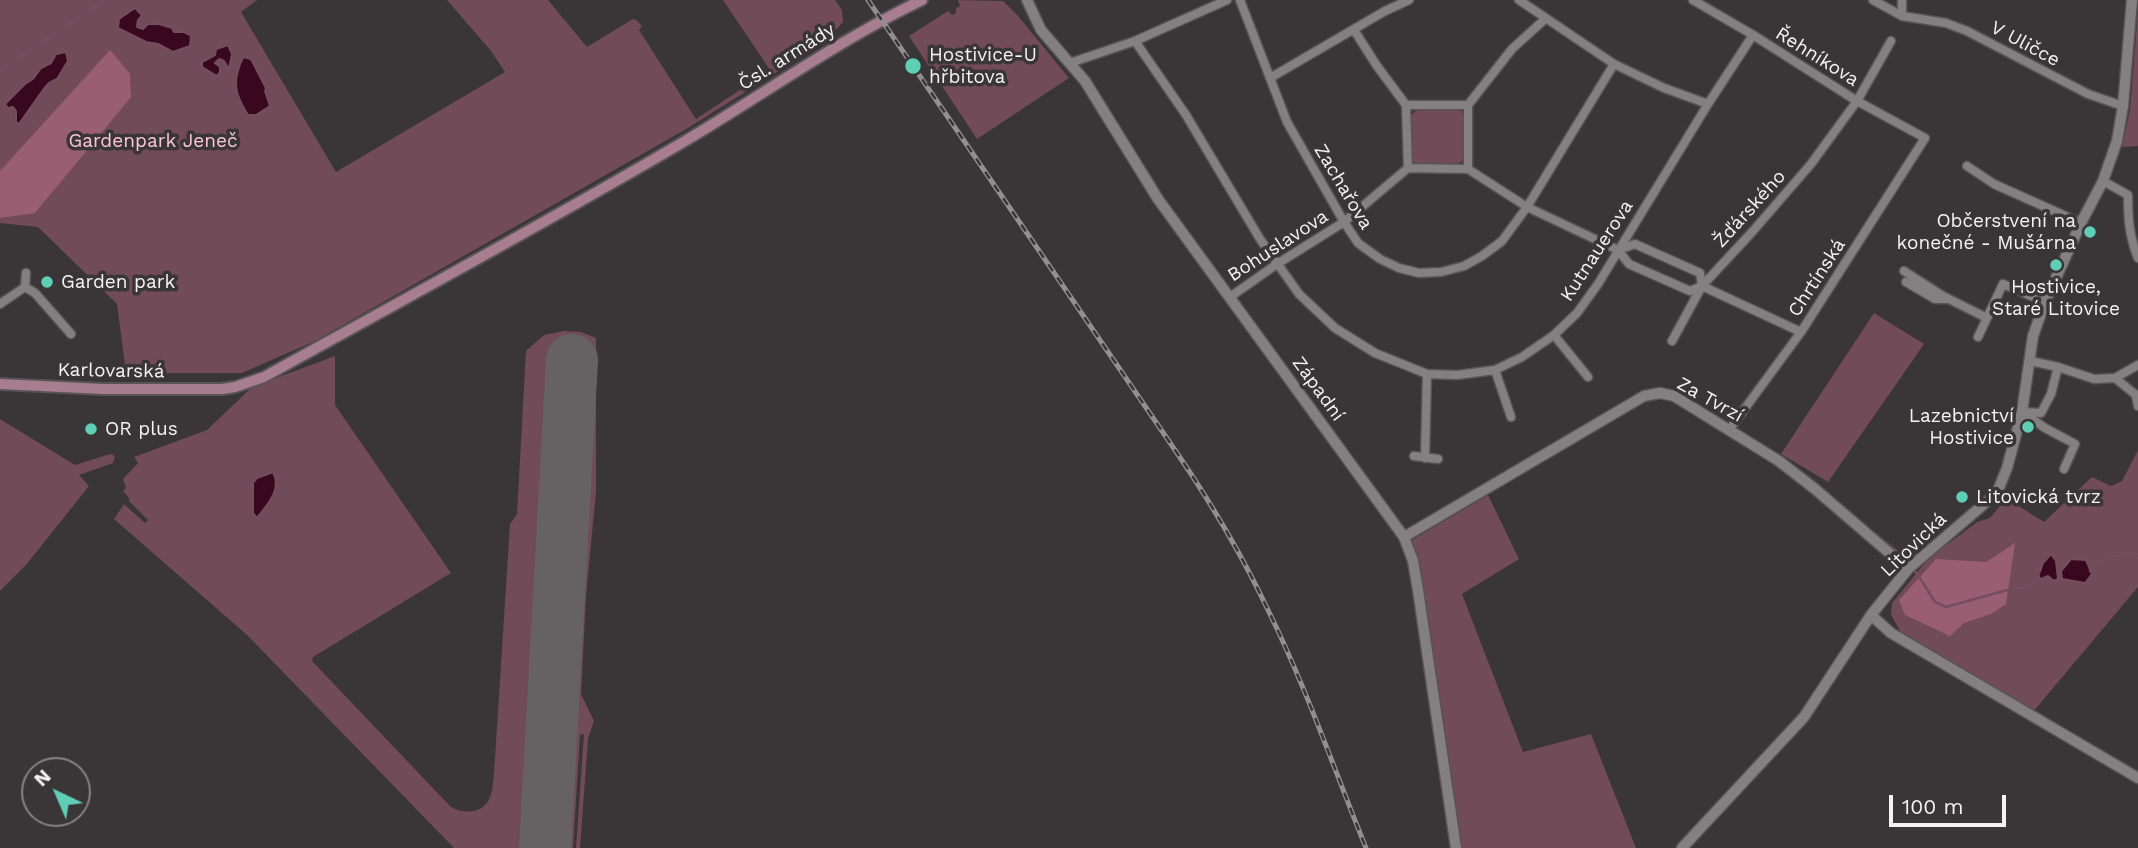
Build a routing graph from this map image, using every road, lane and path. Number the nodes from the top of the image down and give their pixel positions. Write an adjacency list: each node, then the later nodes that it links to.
1 (922, 0): 59 (main road, Čsl. armády)
2 (1027, 0): 17 (street, Západní)
3 (1227, 0): 15 (street)
4 (1240, 0): 19 (street, Zachařova)
5 (1409, 0): 13 (street)
6 (1519, 0): 12 (street)
7 (1693, 0): 14 (street, Řehníkova)
8 (1873, 0): 11 (street, V Uličce)
9 (1902, 0): 11 (street)
10 (2132, 0): 24 (street, Litovická)
11 (1902, 16): 24 (street, V Uličce)
12 (1545, 19): 18 (street); 23 (street)
13 (1354, 30): 19 (street); 22 (street)
14 (1753, 36): 20 (street, Řehníkova); 21 (street, Kutnauerova)
15 (1135, 41): 17 (street); 35 (street, Kutnauerova)
16 (1891, 41): 20 (street, Žďárského)
17 (1070, 63): 41 (street, Západní)
18 (1614, 64): 21 (street); 30 (street, Zachařova)
19 (1270, 78): 31 (street, Zachařova)
20 (1857, 101): 25 (street, Řehníkova); 39 (street, Žďárského)
21 (1708, 104): 33 (street, Kutnauerova)
22 (1406, 105): 23 (street); 27 (street)
23 (1468, 105): 28 (street)
24 (2123, 106): 29 (street, Litovická)
25 (1925, 138): 46 (street, Chrtínská)
26 (1966, 166): 32 (street)
27 (1408, 168): 28 (street); 31 (street, Bohuslavova)
28 (1468, 169): 30 (street)
29 (2103, 181): 32 (street, Litovická); 34 (street)
30 (1527, 207): 31 (street, Zachařova); 33 (street)
31 (1344, 222): 35 (street, Bohuslavova)
32 (2081, 223): 43 (street, Litovická)
33 (1618, 250): 39 (street); 39 (street); 48 (street, Kutnauerova)
34 (2138, 258)
35 (1277, 264): 41 (street, Bohuslavova); 55 (street, Kutnauerova)
36 (1904, 271): 42 (street)
37 (26, 273): 40 (street)
38 (1906, 282): 42 (street)
39 (1702, 286): 46 (street); 50 (street, Žďárského)
40 (25, 287): 44 (street); 47 (street)
41 (1230, 297): 68 (street, Západní)
42 (1951, 299): 45 (street)
43 (2045, 302): 45 (street); 51 (street, Litovická)
44 (0, 304)
45 (1987, 318): 49 (street)
46 (1801, 332): 63 (street, Chrtínská)
47 (71, 334)
48 (1554, 335): 54 (street, Kutnauerova); 56 (street)
49 (1978, 338)
50 (1672, 341)
51 (2030, 361): 53 (street); 61 (street, Litovická)
52 (2138, 365): 57 (street)
53 (2058, 367): 57 (street); 61 (street)
54 (1495, 370): 55 (street, Kutnauerova); 62 (street)
55 (1427, 374): 65 (street)
56 (1588, 377)
57 (2115, 378): 60 (street)
58 (0, 382): 59 (main road, Karlovarská)
59 (222, 389)
60 (2138, 406)
61 (2022, 412): 67 (street); 69 (street, Litovická)
62 (1511, 417)
63 (1729, 430): 68 (street, Za Tvrzí); 69 (street, Za Tvrzí)
64 (1414, 456): 65 (street)
65 (1425, 457): 66 (street)
66 (1438, 459)
67 (2064, 469)
68 (1404, 537): 72 (street, Západní)
69 (1908, 569): 70 (street, Litovická)
70 (1871, 615): 71 (street); 73 (street, Litovická)
71 (2138, 778)
72 (1456, 848)
73 (1682, 848)

